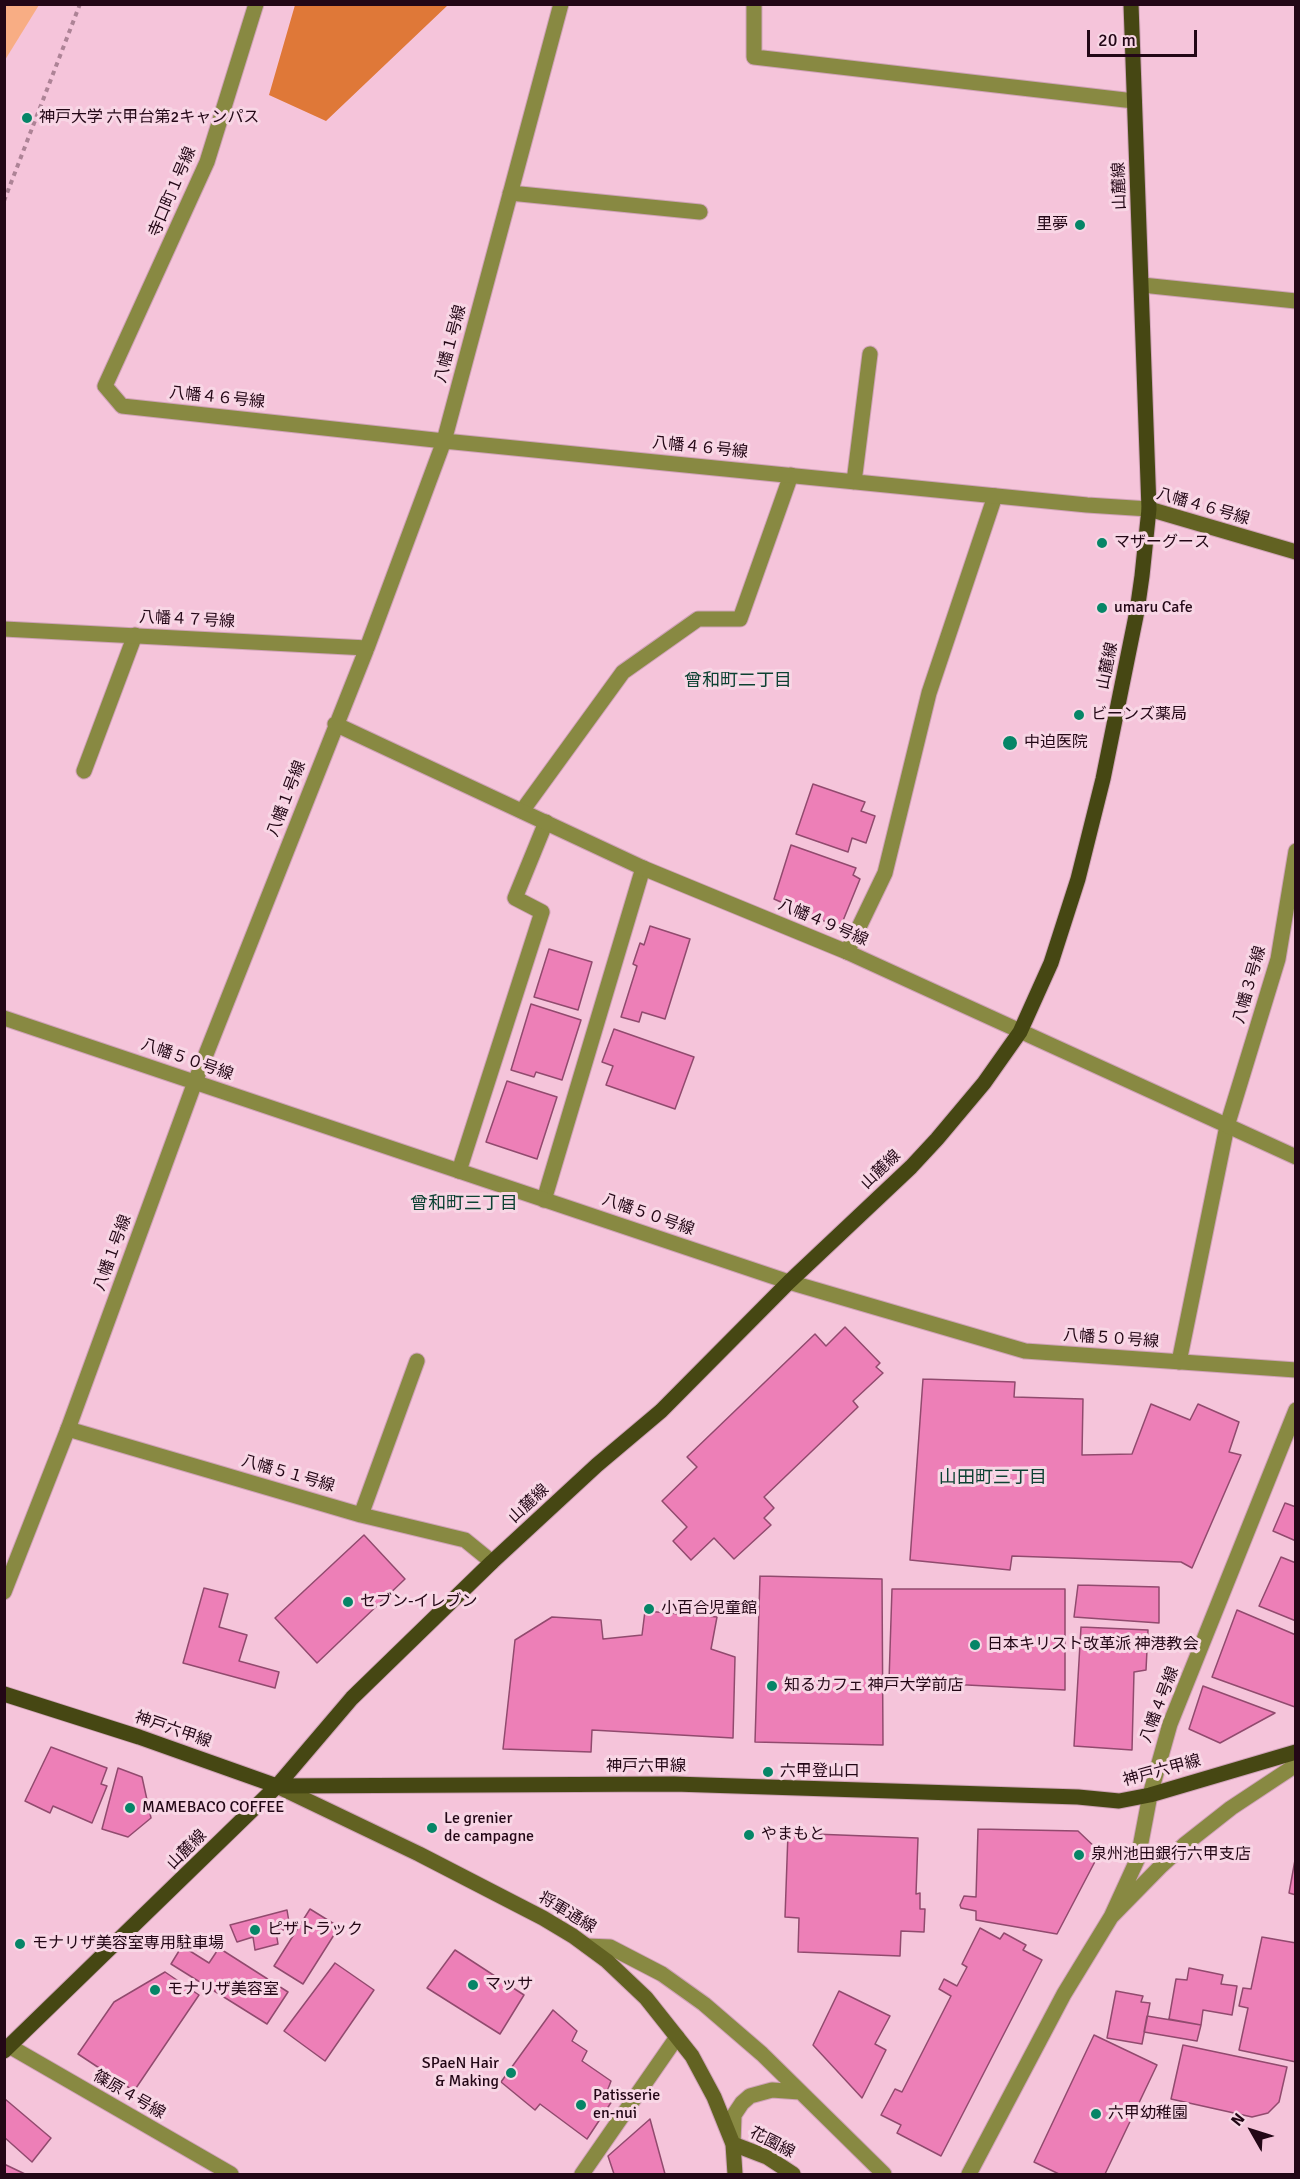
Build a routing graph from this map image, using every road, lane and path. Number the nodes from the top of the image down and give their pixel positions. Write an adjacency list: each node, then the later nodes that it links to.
1 (80, 4): 8 (path)
2 (255, 4): 13 (street, 寺口町１号線)
3 (561, 4): 7 (street, 八幡１号線)
4 (754, 4): 6 (street)
5 (1131, 4): 6 (main road, 山麓線)
6 (1134, 101): 10 (main road, 山麓線)
7 (510, 193): 9 (street); 14 (street, 八幡１号線)
8 (4, 201)
9 (700, 212)
10 (1142, 285): 11 (street); 18 (main road, 山麓線)
11 (1296, 300)
12 (870, 354): 16 (street)
13 (105, 386): 14 (street, 八幡４６号線)
14 (444, 441): 15 (street, 八幡４６号線); 22 (street, 八幡１号線)
15 (791, 475): 16 (street, 八幡４６号線); 25 (street)
16 (854, 482): 17 (street, 八幡４６号線)
17 (995, 496): 18 (street, 八幡４６号線); 29 (street)
18 (1149, 509): 19 (street, 八幡４６号線); 31 (main road, 山麓線)
19 (1296, 552)
20 (4, 629): 21 (street, 八幡４７号線)
21 (135, 636): 22 (street, 八幡４７号線); 24 (street)
22 (367, 648): 23 (street, 八幡１号線)
23 (336, 724): 25 (street, 八幡４９号線); 32 (street, 八幡１号線)
24 (84, 771)
25 (522, 811): 26 (street, 八幡４９号線)
26 (546, 822): 28 (street, 八幡４９号線); 35 (street)
27 (1296, 851): 33 (street, 八幡３号線)
28 (643, 868): 29 (street, 八幡４９号線); 36 (street)
29 (847, 952): 31 (street, 八幡４９号線)
30 (4, 1018): 32 (street, 八幡５０号線)
31 (1020, 1032): 33 (street, 八幡４９号線); 37 (main road, 山麓線)
32 (195, 1082): 35 (street, 八幡５０号線); 42 (street, 八幡１号線)
33 (1227, 1126): 34 (street, 八幡４９号線); 39 (street, 八幡３号線)
34 (1296, 1157)
35 (459, 1171): 36 (street, 八幡５０号線)
36 (544, 1200): 37 (street, 八幡５０号線)
37 (789, 1282): 39 (street, 八幡５０号線); 44 (main road, 山麓線)
38 (417, 1361): 43 (street)
39 (1179, 1362): 40 (street, 八幡５０号線)
40 (1296, 1370)
41 (1296, 1410): 50 (street, 八幡４号線)
42 (68, 1429): 43 (street, 八幡５１号線); 45 (street, 八幡１号線)
43 (361, 1515): 44 (street, 八幡５１号線)
44 (492, 1562): 49 (main road, 山麓線)
45 (4, 1592)
46 (4, 1694): 49 (main road, 神戸六甲線)
47 (1296, 1752): 50 (main road, 神戸六甲線)
48 (1296, 1765): 51 (street, 八幡４号線)
49 (277, 1786): 50 (main road, 神戸六甲線); 52 (street, 将軍通線); 54 (main road, 山麓線)
50 (1150, 1795): 51 (street, 八幡４号線)
51 (1111, 1917): 62 (street, 八幡４号線)
52 (588, 1946): 53 (street, 将軍通線); 55 (street)
53 (677, 2037): 56 (street, 将軍通線); 58 (street)
54 (7, 2049): 57 (street, 篠原４号線)
55 (800, 2092): 56 (street); 61 (street)
56 (734, 2144): 59 (street, 将軍通線); 60 (street, 花園線)
57 (231, 2175)
58 (582, 2175)
59 (735, 2175)
60 (793, 2175)
61 (884, 2175)
62 (969, 2175)

